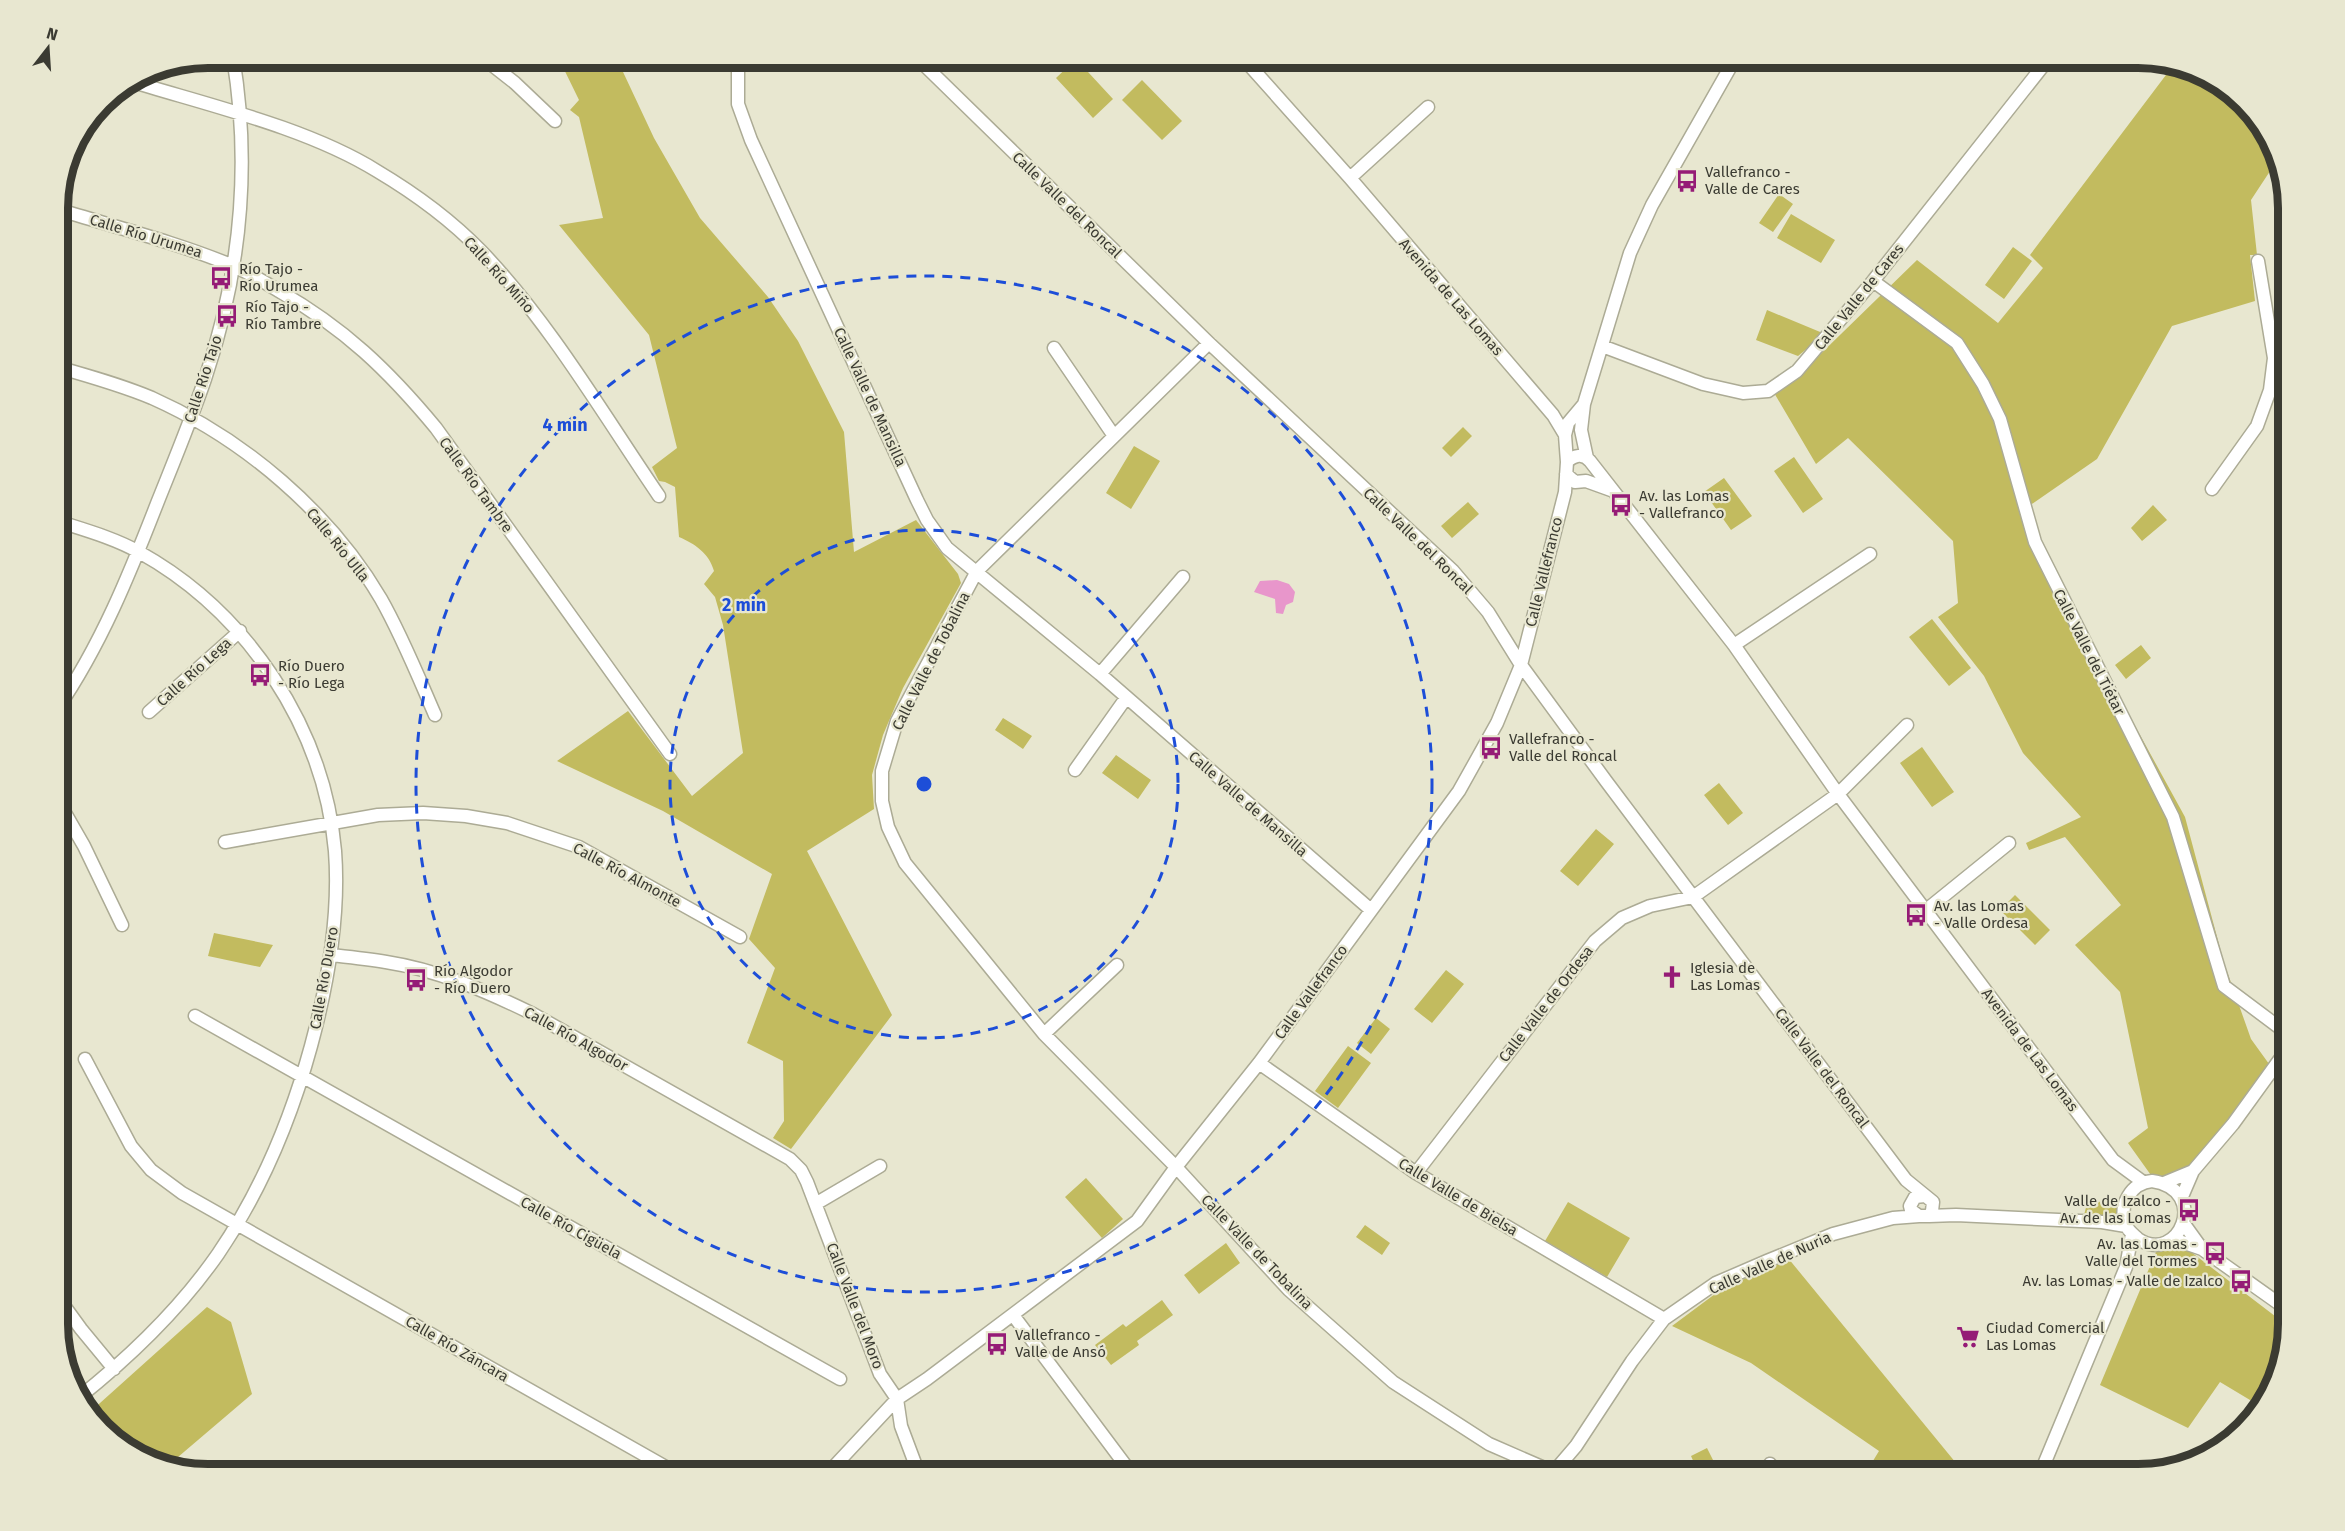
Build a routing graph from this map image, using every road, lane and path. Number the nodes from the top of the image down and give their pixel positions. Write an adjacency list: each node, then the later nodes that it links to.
1 (234, 68): 10 (street, Calle Río Tajo)
2 (496, 68): 11 (street)
3 (738, 68): 37 (street, Calle Valle de Mansilla)
4 (926, 68): 17 (street, Calle Valle del Roncal)
5 (1253, 68): 12 (street, Avenida de Las Lomas)
6 (1731, 68): 18 (street)
7 (2041, 68): 16 (street, Calle Valle de Cares)
8 (141, 84): 10 (street, Calle Río Miño)
9 (1428, 107): 12 (street)
10 (240, 115): 15 (street, Calle Río Tajo); 33 (street, Calle Río Miño)
11 (555, 120)
12 (1350, 178): 25 (street, Avenida de Las Lomas)
13 (68, 212): 15 (street, Calle Río Urumea)
14 (2258, 261): 20 (street)
15 (233, 266): 24 (street, Calle Río Tajo); 48 (street, Calle Río Tambre)
16 (1873, 281): 18 (street, Calle Valle de Cares); 63 (street, Calle Valle del Tiétar)
17 (1209, 343): 27 (street, Calle Valle de Tobalina); 41 (street, Calle Valle del Roncal)
18 (1602, 346): 23 (street)
19 (1054, 348): 27 (street)
20 (2274, 358): 21 (street); 31 (street)
21 (2278, 358)
22 (68, 370): 24 (street, Calle Río Ulla)
23 (1584, 404): 25 (street); 26 (street)
24 (190, 418): 35 (street, Calle Río Tajo); 46 (street, Calle Río Ulla)
25 (1567, 429): 26 (street); 29 (street, Calle Vallefranco)
26 (1581, 430): 28 (street)
27 (1114, 436): 37 (street, Calle Valle de Tobalina)
28 (1588, 459): 29 (street); 30 (street); 32 (street, Avenida de Las Lomas)
29 (1566, 468): 30 (street); 41 (street, Calle Vallefranco)
30 (1586, 481): 32 (street)
31 (2212, 489)
32 (1612, 490): 40 (street, Avenida de Las Lomas)
33 (659, 496)
34 (68, 524): 35 (street)
35 (138, 551): 39 (street, Calle Río Duero); 43 (street, Calle Río Tajo)
36 (1870, 555): 40 (street)
37 (977, 572): 42 (street, Calle Valle de Mansilla); 64 (street, Calle Valle de Tobalina)
38 (1183, 577): 42 (street)
39 (240, 631): 45 (street, Calle Río Lega); 52 (street, Calle Río Duero)
40 (1734, 645): 50 (street, Avenida de Las Lomas)
41 (1521, 665): 55 (street, Calle Valle del Roncal); 56 (street, Calle Vallefranco)
42 (1100, 674): 44 (street, Calle Valle de Mansilla)
43 (68, 691)
44 (1126, 698): 49 (street); 56 (street, Calle Valle de Mansilla)
45 (149, 712)
46 (435, 714)
47 (1907, 725): 50 (street, Calle Valle de Ordesa)
48 (670, 754)
49 (1075, 770)
50 (1838, 794): 55 (street, Calle Valle de Ordesa); 57 (street, Avenida de Las Lomas)
51 (68, 818): 58 (street)
52 (330, 824): 53 (street, Calle Río Almonte); 59 (street, Calle Río Almonte); 60 (street, Calle Río Duero)
53 (225, 842)
54 (2009, 843): 57 (street)
55 (1693, 897): 74 (street, Calle Valle de Ordesa); 75 (street, Calle Valle del Roncal)
56 (1371, 910): 67 (street, Calle Vallefranco)
57 (1925, 911): 70 (street, Avenida de Las Lomas)
58 (123, 925)
59 (740, 937)
60 (331, 955): 68 (street, Calle Río Duero); 69 (street, Calle Río Algodor)
61 (1117, 965): 64 (street)
62 (195, 1016): 68 (street, Calle Río Cigüela)
63 (2278, 1026)
64 (1044, 1034): 72 (street, Calle Valle de Tobalina)
65 (85, 1059): 86 (street, Calle Río Záncara)
66 (2278, 1062): 73 (street)
67 (1259, 1063): 72 (street, Calle Vallefranco); 74 (street, Calle Valle de Bielsa)
68 (303, 1077): 86 (street, Calle Río Duero); 98 (street, Calle Río Cigüela)
69 (773, 1149): 81 (street, Calle Valle del Moro)
70 (2114, 1161): 76 (street, Avenida de Las Lomas); 78 (street)
71 (880, 1166): 81 (street)
72 (1176, 1167): 95 (street, Calle Vallefranco); 105 (street, Calle Valle de Tobalina)
73 (2193, 1171): 77 (street); 80 (street)
74 (1416, 1173): 96 (street, Calle Valle de Bielsa)
75 (1906, 1180): 79 (street, Calle Valle del Roncal); 83 (street, Calle Valle del Roncal)
76 (2143, 1182): 77 (street); 78 (street)
77 (2164, 1183): 80 (street)
78 (2129, 1192): 82 (street)
79 (1929, 1199): 83 (street, Calle Valle de Nuria); 83 (street); 84 (street)
80 (2181, 1199): 87 (street)
81 (817, 1203): 100 (street, Calle Valle del Moro)
82 (2124, 1209): 85 (street); 88 (street)
83 (1918, 1210): 84 (street); 96 (street, Calle Valle de Nuria)
84 (1956, 1215): 85 (street)
85 (2101, 1222): 88 (street)
86 (236, 1224): 97 (street, Calle Río Duero); 101 (street, Calle Río Záncara)
87 (2184, 1224): 89 (street); 91 (street)
88 (2129, 1230): 90 (street); 92 (street)
89 (2173, 1239): 90 (street); 91 (street)
90 (2144, 1243): 92 (street)
91 (2202, 1250): 93 (street)
92 (2126, 1267): 107 (street)
93 (2278, 1303)
94 (68, 1311): 97 (street)
95 (1013, 1315): 100 (street, Calle Vallefranco); 104 (street)
96 (1664, 1319): 106 (street, Calle Valle de Nuria)
97 (114, 1369): 99 (street, Calle Río Duero)
98 (840, 1379)
99 (85, 1392)
100 (897, 1399): 102 (street, Calle Vallefranco); 103 (street, Calle Valle del Moro)
101 (659, 1463)
102 (837, 1463)
103 (915, 1463)
104 (1124, 1463)
105 (1532, 1463)
106 (1562, 1463)
107 (2045, 1463)

